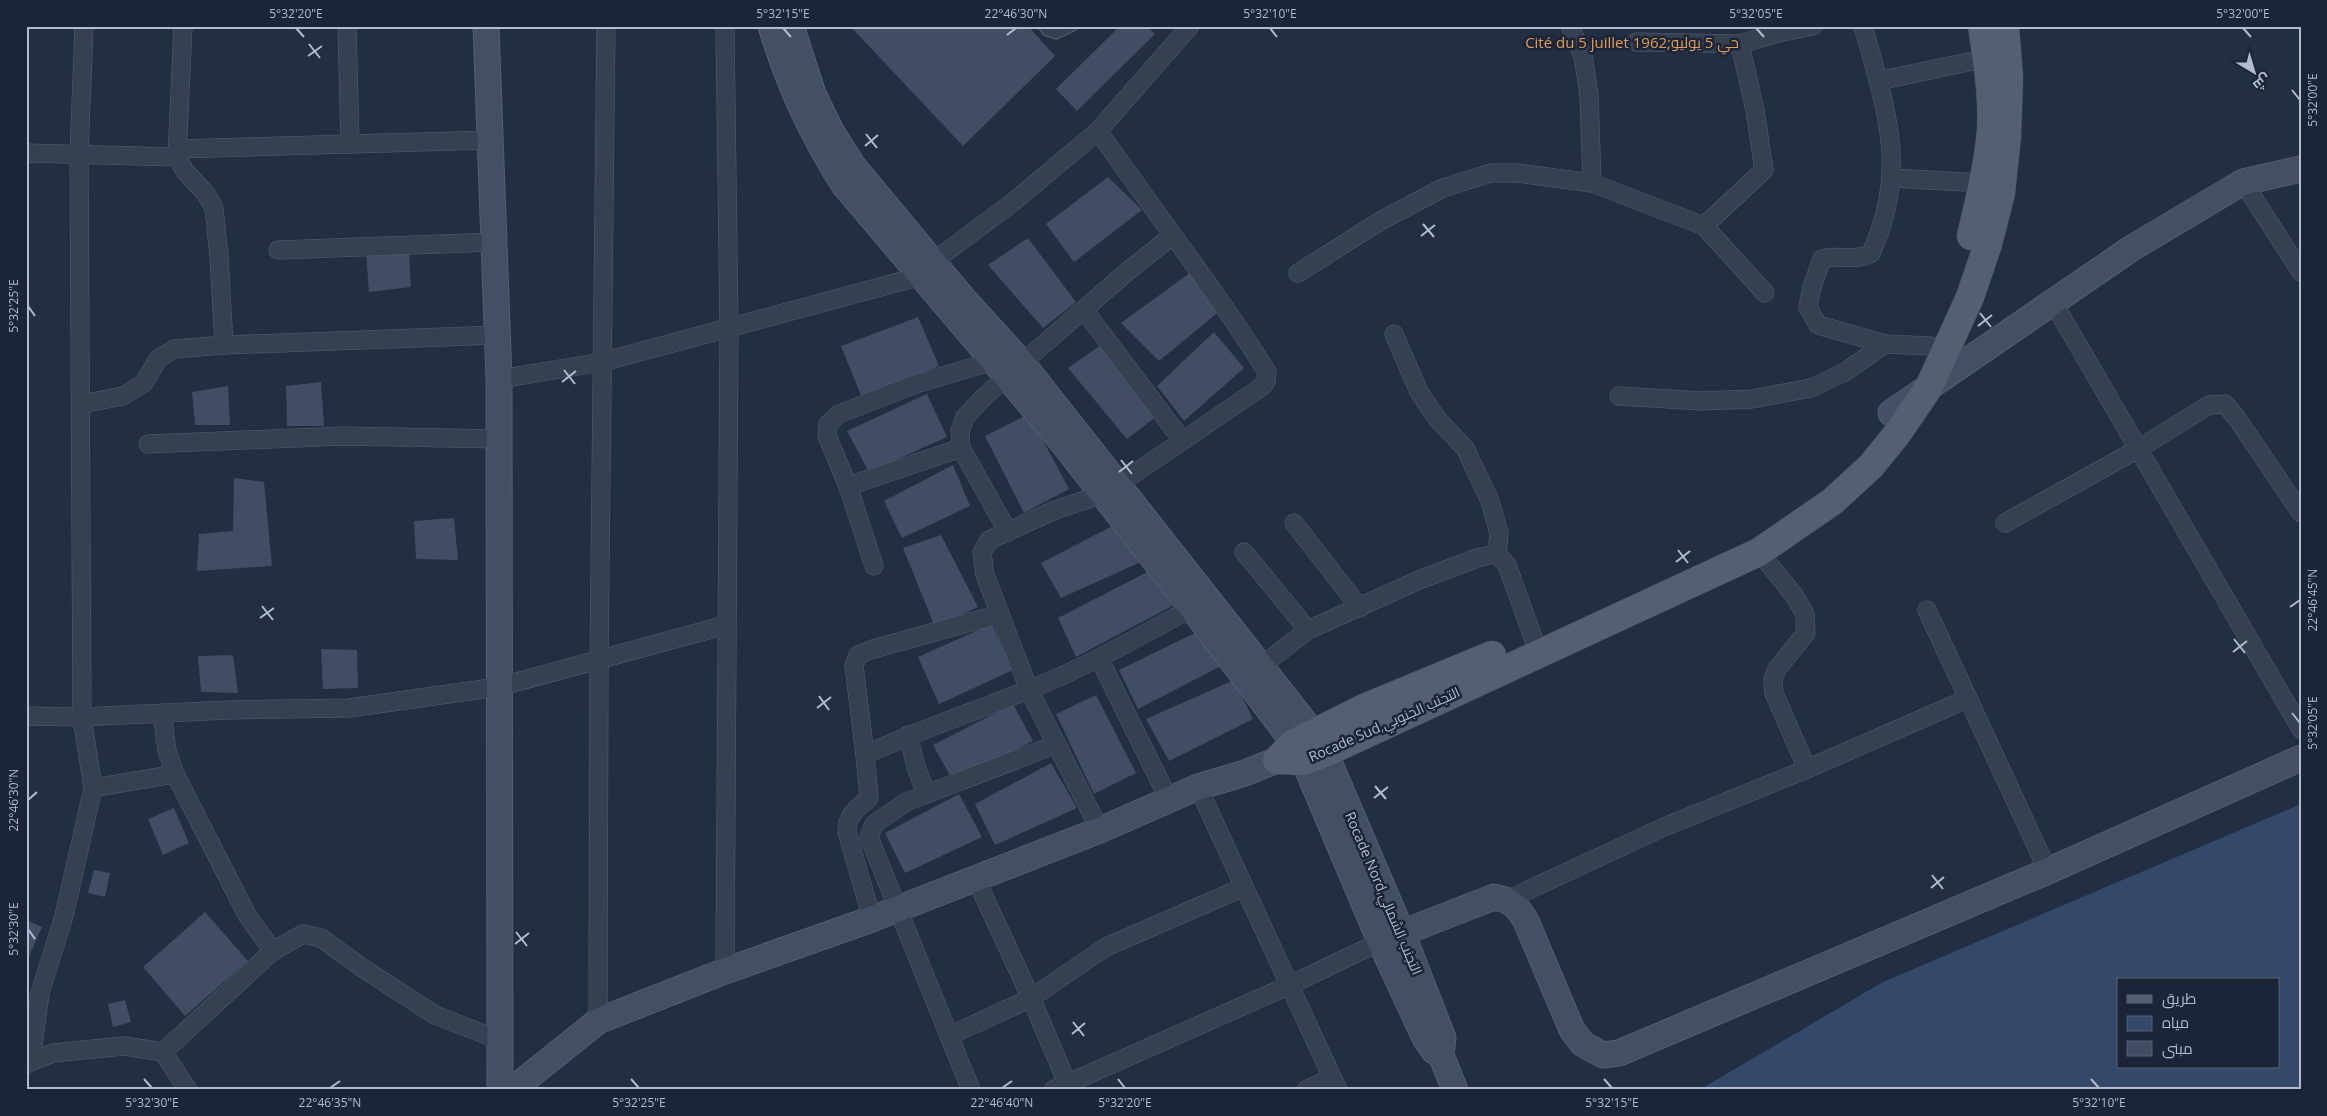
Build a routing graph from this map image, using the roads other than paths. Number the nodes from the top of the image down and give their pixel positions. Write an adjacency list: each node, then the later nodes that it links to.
1 (84, 26): 26 (street)
2 (183, 26): 25 (street)
3 (346, 26): 23 (street)
4 (486, 26): 22 (street)
5 (606, 26): 48 (street)
6 (724, 26): 42 (street)
7 (771, 26): 36 (street)
8 (791, 26): 36 (street)
9 (1043, 26): 10 (lane)
10 (1073, 26)
11 (1190, 26): 21 (street)
12 (1570, 26): 31 (street)
13 (1813, 26): 18 (street)
14 (1863, 26): 20 (street)
15 (1982, 26): 19 (main road, Rocade Sud,التجنب الجنوبي)
16 (2005, 26): 51 (main road, Rocade Sud,التجنب الجنوبي)
17 (1636, 42): 18 (street)
18 (1740, 44): 32 (street)
19 (1987, 58): 20 (street); 30 (main road, Rocade Sud,التجنب الجنوبي)
20 (1878, 81): 28 (street)
21 (1098, 130): 33 (street); 36 (street)
22 (490, 140): 23 (street); 34 (street)
23 (350, 144): 25 (street)
24 (26, 153): 26 (street)
25 (177, 153): 26 (street); 46 (street)
26 (79, 155): 53 (street)
27 (2301, 169): 29 (street)
28 (1891, 178): 30 (street); 45 (street)
29 (2243, 182): 37 (street); 40 (street)
30 (1983, 183): 47 (main road, Rocade Sud,التجنب الجنوبي)
31 (1592, 184): 32 (street); 38 (street)
32 (1704, 226): 39 (street)
33 (1172, 236): 41 (street); 56 (street)
34 (494, 242): 35 (street); 44 (street)
35 (278, 250)
36 (927, 268): 42 (street); 49 (street)
37 (2301, 272)
38 (1298, 273)
39 (1766, 293)
40 (2053, 302): 51 (street); 59 (street)
41 (1084, 310): 49 (street); 56 (street)
42 (729, 329): 48 (street); 74 (street)
43 (1394, 334): 68 (street)
44 (497, 335): 46 (street); 50 (street)
45 (1884, 344): 47 (street); 52 (street)
46 (224, 345): 53 (street)
47 (1930, 346): 54 (main road, Rocade Sud,التجنب الجنوبي)
48 (602, 362): 50 (street); 78 (street)
49 (1007, 367): 58 (street); 60 (street); 61 (street)
50 (499, 379): 55 (street)
51 (1929, 387): 54 (street); 67 (main road, Rocade Sud,التجنب الجنوبي)
52 (1619, 396)
53 (81, 404): 85 (street)
54 (1891, 413): 76 (main road, Rocade Sud,التجنب الجنوبي)
55 (499, 439): 57 (street); 80 (street)
56 (1182, 440): 61 (street)
57 (148, 444)
58 (961, 448): 60 (street); 65 (street)
59 (2138, 449): 62 (street); 64 (street); 86 (street)
60 (848, 486): 69 (street)
61 (1111, 489): 65 (street); 70 (street); 79 (street)
62 (2301, 513)
63 (1294, 523): 71 (street)
64 (2005, 523)
65 (1008, 532): 73 (street)
66 (1244, 552): 75 (street)
67 (1759, 552): 76 (main road, Rocade Sud,التجنب الجنوبي); 92 (street)
68 (1497, 554): 71 (street); 76 (street)
69 (874, 566)
70 (1192, 608): 77 (street); 89 (street)
71 (1360, 608): 75 (street)
72 (1927, 610): 82 (street)
73 (1000, 614): 81 (street); 90 (street)
74 (726, 625): 78 (street); 107 (street)
75 (1308, 630): 79 (street)
76 (1536, 646): 89 (main road, Rocade Sud,التجنب الجنوبي)
77 (1099, 658): 81 (street); 97 (street)
78 (599, 660): 80 (street); 110 (street)
79 (1260, 667): 89 (street)
80 (498, 687): 83 (street); 112 (street)
81 (1029, 690): 87 (street); 88 (street)
82 (1967, 699): 92 (street); 99 (street)
83 (162, 713): 85 (street); 93 (street)
84 (26, 716): 85 (street)
85 (82, 717): 95 (street)
86 (2301, 729)
87 (908, 735): 90 (street); 96 (street)
88 (1056, 744): 96 (street); 98 (street)
89 (1303, 750): 94 (street); 105 (street, Rocade Nord,التجنب الشمالي)
90 (865, 755): 104 (street)
91 (2301, 758): 99 (street)
92 (1808, 769): 102 (street)
93 (175, 774): 95 (street); 106 (street)
94 (1198, 787): 97 (street); 101 (street)
95 (93, 788): 114 (street)
96 (926, 793): 103 (street)
97 (1169, 800): 98 (street)
98 (1100, 830): 100 (street)
99 (2048, 871): 102 (street)
100 (975, 877): 103 (street); 109 (street)
101 (1244, 887): 108 (street); 109 (street)
102 (1508, 900): 105 (street)
103 (898, 907): 104 (street); 111 (street)
104 (872, 918): 107 (street)
105 (1391, 937): 108 (street); 122 (street, Rocade Nord,التجنب الشمالي)
106 (273, 951): 112 (street); 113 (street)
107 (725, 971): 110 (street)
108 (1290, 985): 115 (street); 116 (street)
109 (1031, 998): 111 (street); 116 (street)
110 (598, 1021): 119 (street)
111 (949, 1036): 120 (street)
112 (499, 1040): 118 (street)
113 (163, 1052): 114 (street); 117 (street)
114 (29, 1063)
115 (1335, 1084): 121 (street)
116 (1064, 1088)
117 (188, 1090)
118 (500, 1090)
119 (512, 1090)
120 (971, 1090)
121 (1306, 1090)
122 (1455, 1090)

